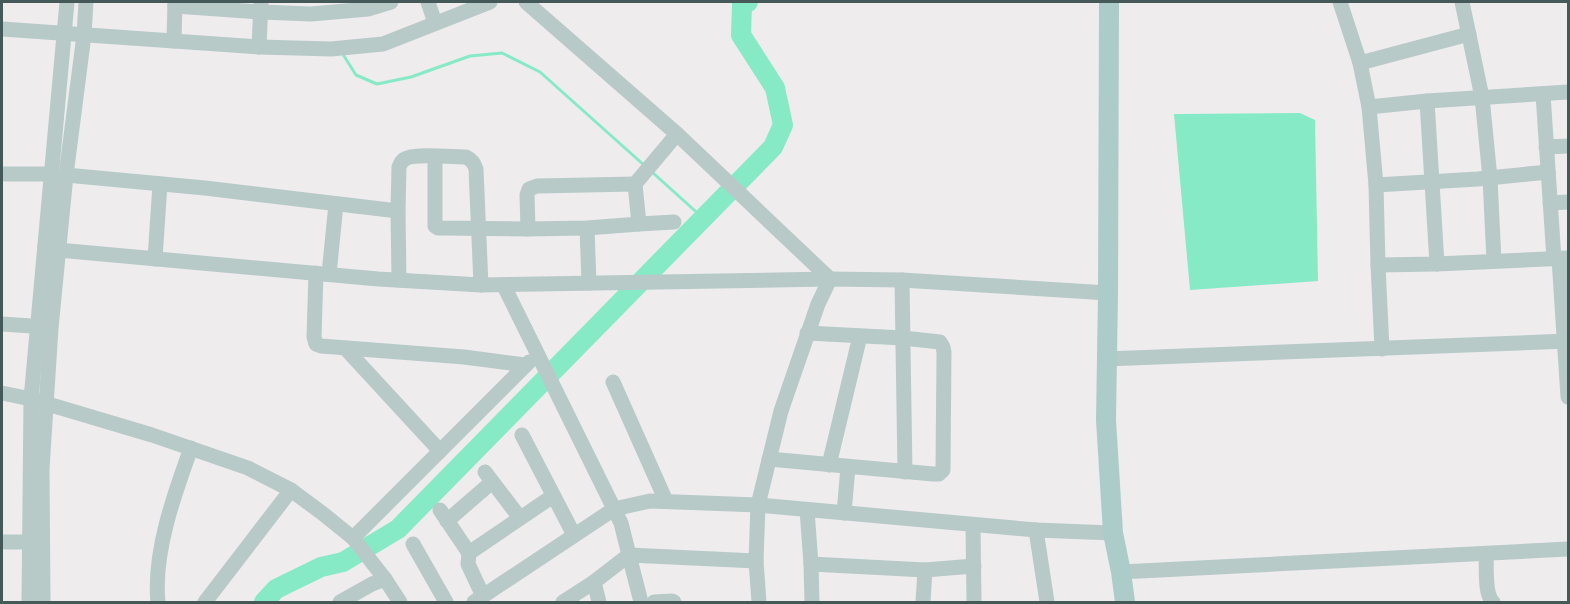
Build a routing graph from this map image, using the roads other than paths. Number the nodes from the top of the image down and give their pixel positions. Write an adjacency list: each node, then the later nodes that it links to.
1 (67, 2): 14 (street)
2 (86, 2): 16 (street)
3 (428, 2): 12 (street)
4 (490, 2): 12 (street)
5 (526, 2): 25 (street)
6 (1109, 2): 60 (main road)
7 (1340, 2): 19 (street)
8 (1462, 2): 15 (street)
9 (381, 3): 11 (street)
10 (175, 4): 11 (street); 17 (street)
11 (261, 7): 18 (street)
12 (435, 23): 18 (street)
13 (2, 29): 14 (street)
14 (64, 34): 16 (street); 31 (street)
15 (1469, 34): 19 (street); 22 (street)
16 (84, 35): 17 (street); 32 (street)
17 (174, 41): 18 (street)
18 (259, 47)
19 (1360, 63): 24 (street)
20 (1569, 92): 21 (street)
21 (1543, 94): 22 (street); 27 (street)
22 (1482, 97): 23 (street); 33 (street)
23 (1427, 101): 24 (street); 35 (street)
24 (1370, 107): 37 (street)
25 (677, 134): 34 (street); 54 (street)
26 (1569, 146): 27 (street)
27 (1546, 147): 29 (street)
28 (435, 156): 41 (street); 45 (street); 45 (street)
29 (1548, 172): 33 (street); 39 (street)
30 (2, 174): 31 (street)
31 (50, 174): 47 (street)
32 (66, 175): 36 (street); 47 (street)
33 (1490, 178): 35 (street); 50 (street)
34 (638, 181): 43 (street); 46 (street)
35 (1432, 182): 37 (street); 51 (street)
36 (160, 184): 40 (street); 48 (street)
37 (1376, 185): 52 (street)
38 (1569, 201): 39 (street)
39 (1550, 203): 49 (street)
40 (336, 204): 41 (street); 53 (street)
41 (398, 211): 55 (street)
42 (674, 222): 43 (street)
43 (639, 224): 44 (street)
44 (587, 228): 46 (street); 57 (street)
45 (478, 229): 46 (street); 58 (street)
46 (528, 229)
47 (51, 248): 48 (street); 62 (street)
48 (155, 259): 53 (street)
49 (1560, 259): 50 (street); 66 (street)
50 (1494, 261): 51 (street)
51 (1437, 264): 52 (street)
52 (1378, 265): 68 (street)
53 (322, 274): 55 (street); 67 (street)
54 (830, 279): 56 (street); 57 (street); 63 (street)
55 (399, 280): 58 (street)
56 (902, 280): 60 (street); 65 (street)
57 (589, 283): 59 (street)
58 (481, 285): 59 (street)
59 (504, 286): 70 (street)
60 (1108, 293): 69 (main road)
61 (2, 324): 62 (street)
62 (44, 327): 75 (street)
63 (807, 333): 64 (street); 79 (street)
64 (860, 336): 65 (street); 80 (street)
65 (903, 338): 82 (street); 82 (street)
66 (1567, 342): 68 (street); 74 (street)
67 (345, 348): 71 (street); 78 (street)
68 (1382, 349): 69 (street)
69 (1107, 359): 93 (main road)
70 (540, 360): 71 (street); 87 (street)
71 (525, 365): 78 (street)
72 (613, 382): 85 (street)
73 (2, 393): 75 (street)
74 (1569, 396)
75 (39, 401): 77 (street); 96 (street); 112 (street)
76 (522, 435): 84 (street)
77 (190, 448): 83 (street); 113 (street)
78 (440, 451): 97 (street)
79 (769, 459): 80 (street); 86 (street)
80 (829, 465): 81 (street)
81 (848, 467): 82 (street); 89 (street)
82 (904, 472)
83 (291, 490): 97 (street); 114 (street)
84 (553, 496): 90 (street); 94 (street)
85 (666, 501): 86 (street); 87 (street)
86 (758, 505): 88 (street); 103 (street)
87 (614, 509): 94 (street); 102 (street)
88 (807, 510): 89 (street); 104 (street)
89 (844, 513): 91 (street)
90 (520, 518): 100 (street); 100 (street)
91 (973, 525): 92 (street); 105 (street)
92 (1036, 530): 93 (street); 127 (street)
93 (1113, 533): 107 (main road)
94 (574, 536): 110 (street)
95 (2, 542): 96 (street)
96 (29, 542): 111 (street)
97 (356, 542): 108 (street)
98 (413, 544): 117 (street)
99 (1569, 549): 101 (street)
100 (469, 553): 110 (street)
101 (1486, 554): 107 (street); 129 (street)
102 (629, 555): 103 (street); 109 (street); 120 (street)
103 (756, 561): 123 (street)
104 (811, 564): 106 (street); 124 (street)
105 (974, 566): 106 (street); 126 (street)
106 (925, 570): 125 (street)
107 (1121, 572): 128 (main road)
108 (382, 575): 115 (street); 116 (street)
109 (594, 582): 118 (street); 119 (street)
110 (485, 598)
111 (29, 603)
112 (43, 603)
113 (158, 603)
114 (205, 603)
115 (340, 603)
116 (399, 603)
117 (446, 603)
118 (562, 603)
119 (599, 603)
120 (641, 603)
121 (654, 603): 122 (street)
122 (674, 603)
123 (759, 603)
124 (812, 603)
125 (923, 603)
126 (974, 603)
127 (1047, 603)
128 (1125, 603)
129 (1493, 603)

